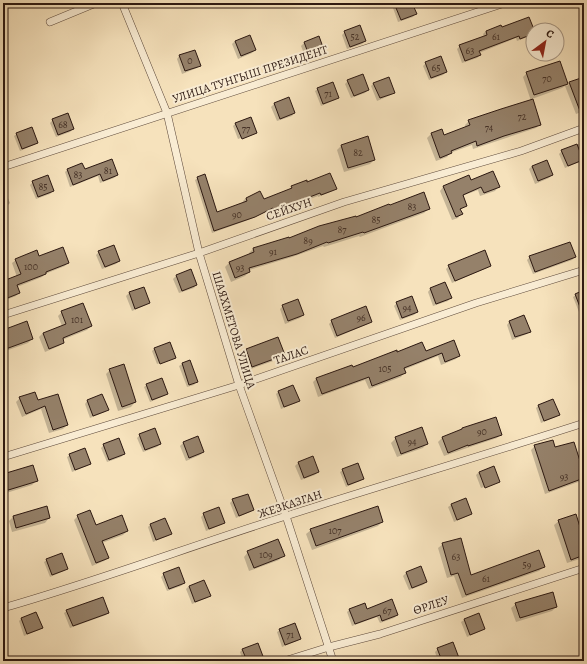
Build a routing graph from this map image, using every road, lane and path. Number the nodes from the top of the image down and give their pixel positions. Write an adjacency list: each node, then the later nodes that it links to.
1 (96, 3): 4 (street)
2 (122, 3): 5 (street, ШАЯХМЕТОВА УЛИЦА)
3 (505, 3): 5 (street, УЛИЦА ТУНГЫШ ПРЕЗИДЕНТ)
4 (50, 22)
5 (167, 113): 7 (street, УЛИЦА ТУНГЫШ ПРЕЗИДЕНТ); 8 (street, ШАЯХМЕТОВА УЛИЦА)
6 (584, 128): 8 (street, СЕЙХУН)
7 (3, 167)
8 (199, 253): 10 (street, СЕЙХУН); 11 (street, ШАЯХМЕТОВА УЛИЦА)
9 (584, 270): 11 (street, ТАЛАС)
10 (3, 315)
11 (239, 385): 13 (street, ТАЛАС); 14 (street, ШАЯХМЕТОВА УЛИЦА)
12 (584, 423): 14 (street, ЖЕЗКАЗГАН)
13 (3, 456)
14 (286, 516): 16 (street, ЖЕЗКАЗГАН); 17 (street, ШАЯХМЕТОВА УЛИЦА)
15 (584, 568): 17 (street, ӨРЛЕУ)
16 (3, 608)
17 (329, 647): 18 (street, ӨРЛЕУ); 19 (street, ШАЯХМЕТОВА УЛИЦА)
18 (284, 661)
19 (333, 661)

